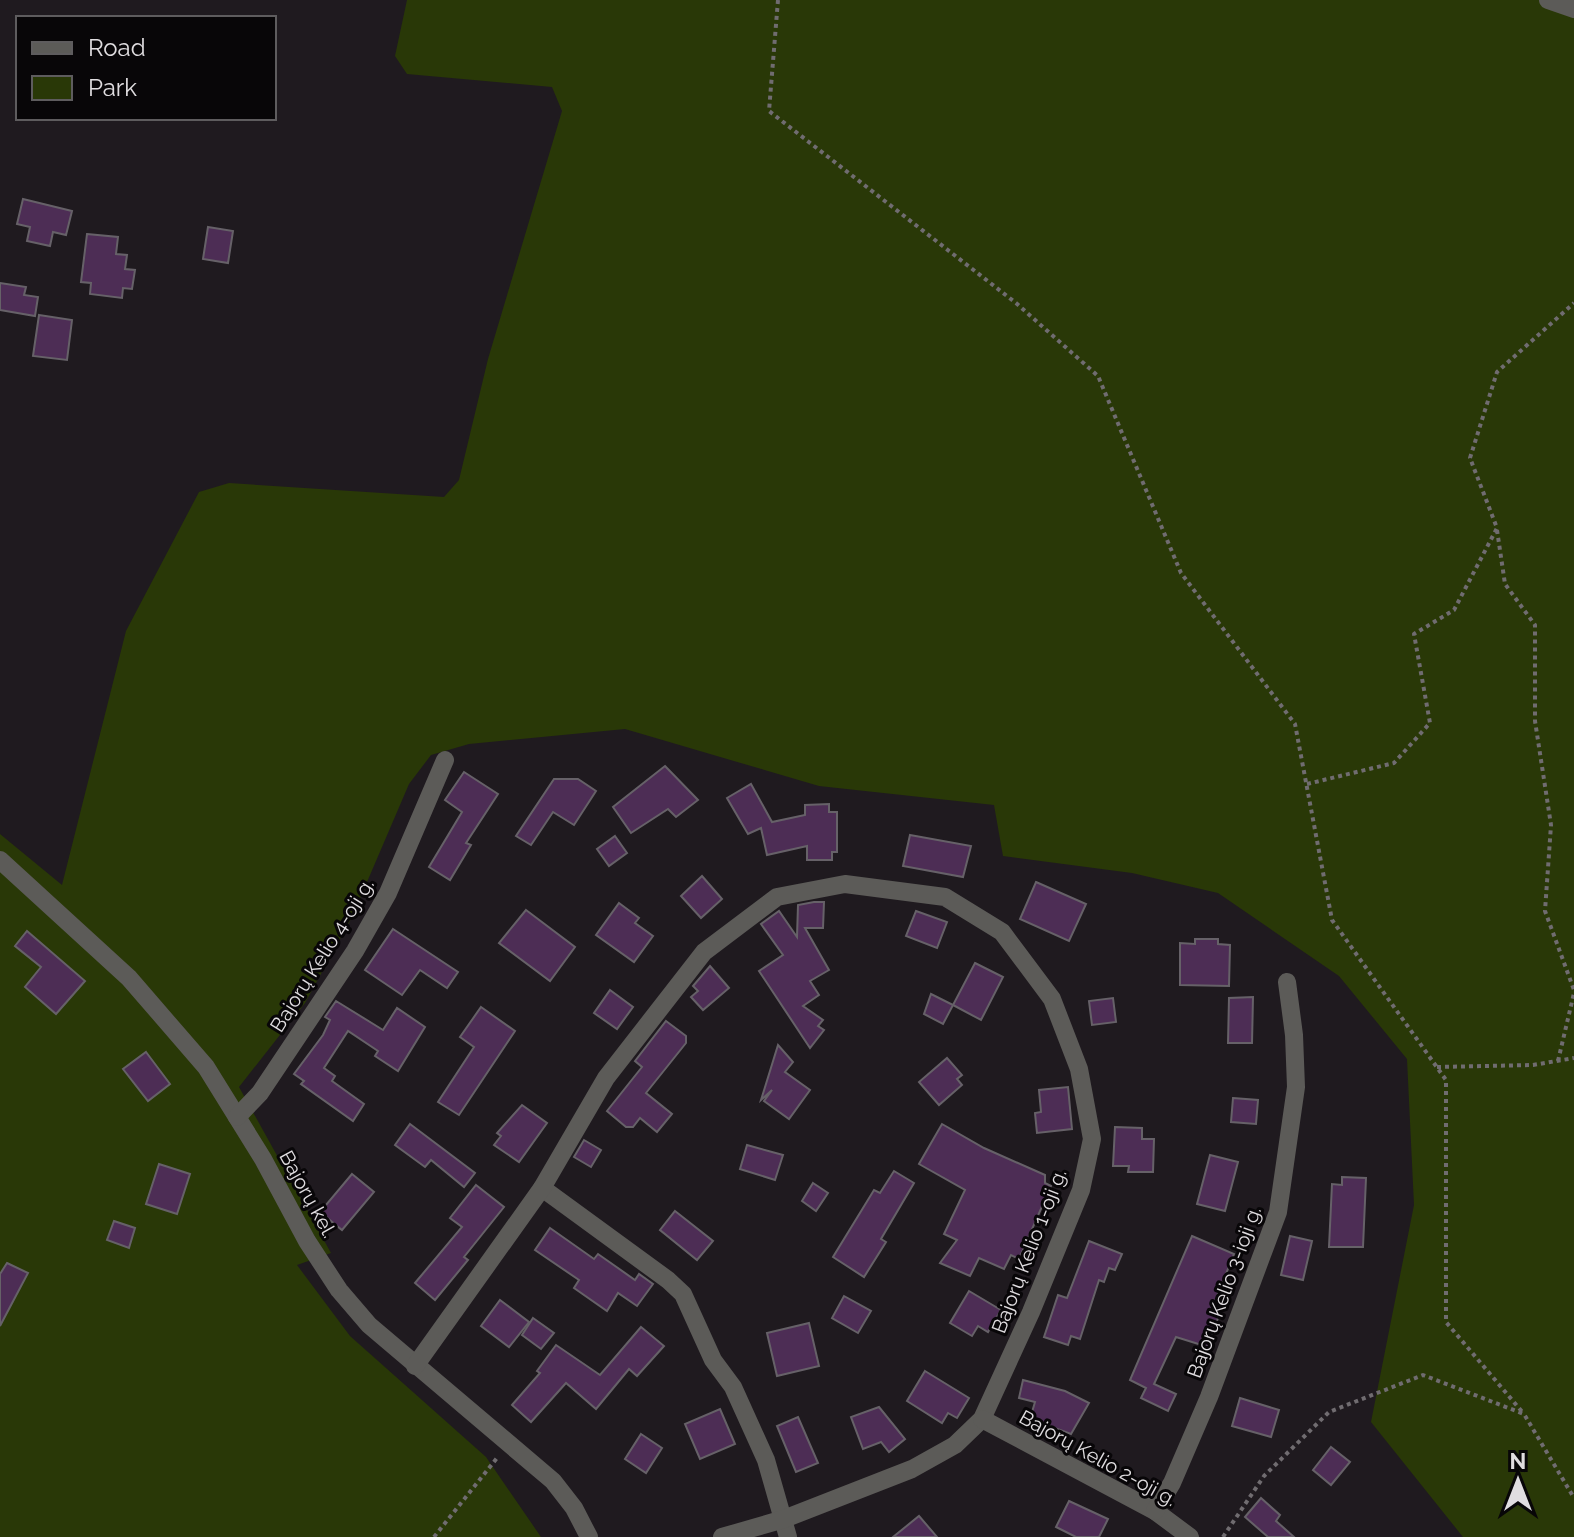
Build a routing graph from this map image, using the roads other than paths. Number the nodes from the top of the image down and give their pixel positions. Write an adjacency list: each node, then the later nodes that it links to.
1 (1548, 0): 2 (street)
2 (1574, 9)
3 (445, 760): 6 (street, Bajorų Kelio 4-oji g.)
4 (0, 860): 6 (street, Bajorų kel.)
5 (1287, 982): 10 (street, Bajorų Kelio 3-ioji g.)
6 (237, 1117): 8 (street, Bajorų kel.)
7 (542, 1188): 8 (street, Bajorų Kelio 1-oji g.); 9 (street, Bajorų Kelio 1-oji g.); 11 (street)
8 (415, 1366): 12 (street, Bajorų kel.)
9 (982, 1419): 10 (street, Bajorų Kelio 2-oji g.); 11 (street, Bajorų Kelio 1-oji g.)
10 (1155, 1511): 14 (street, Bajorų Kelio 2-oji g.)
11 (786, 1528): 13 (street, Bajorų Kelio 1-oji g.)
12 (589, 1537)
13 (722, 1537)
14 (1190, 1537)

